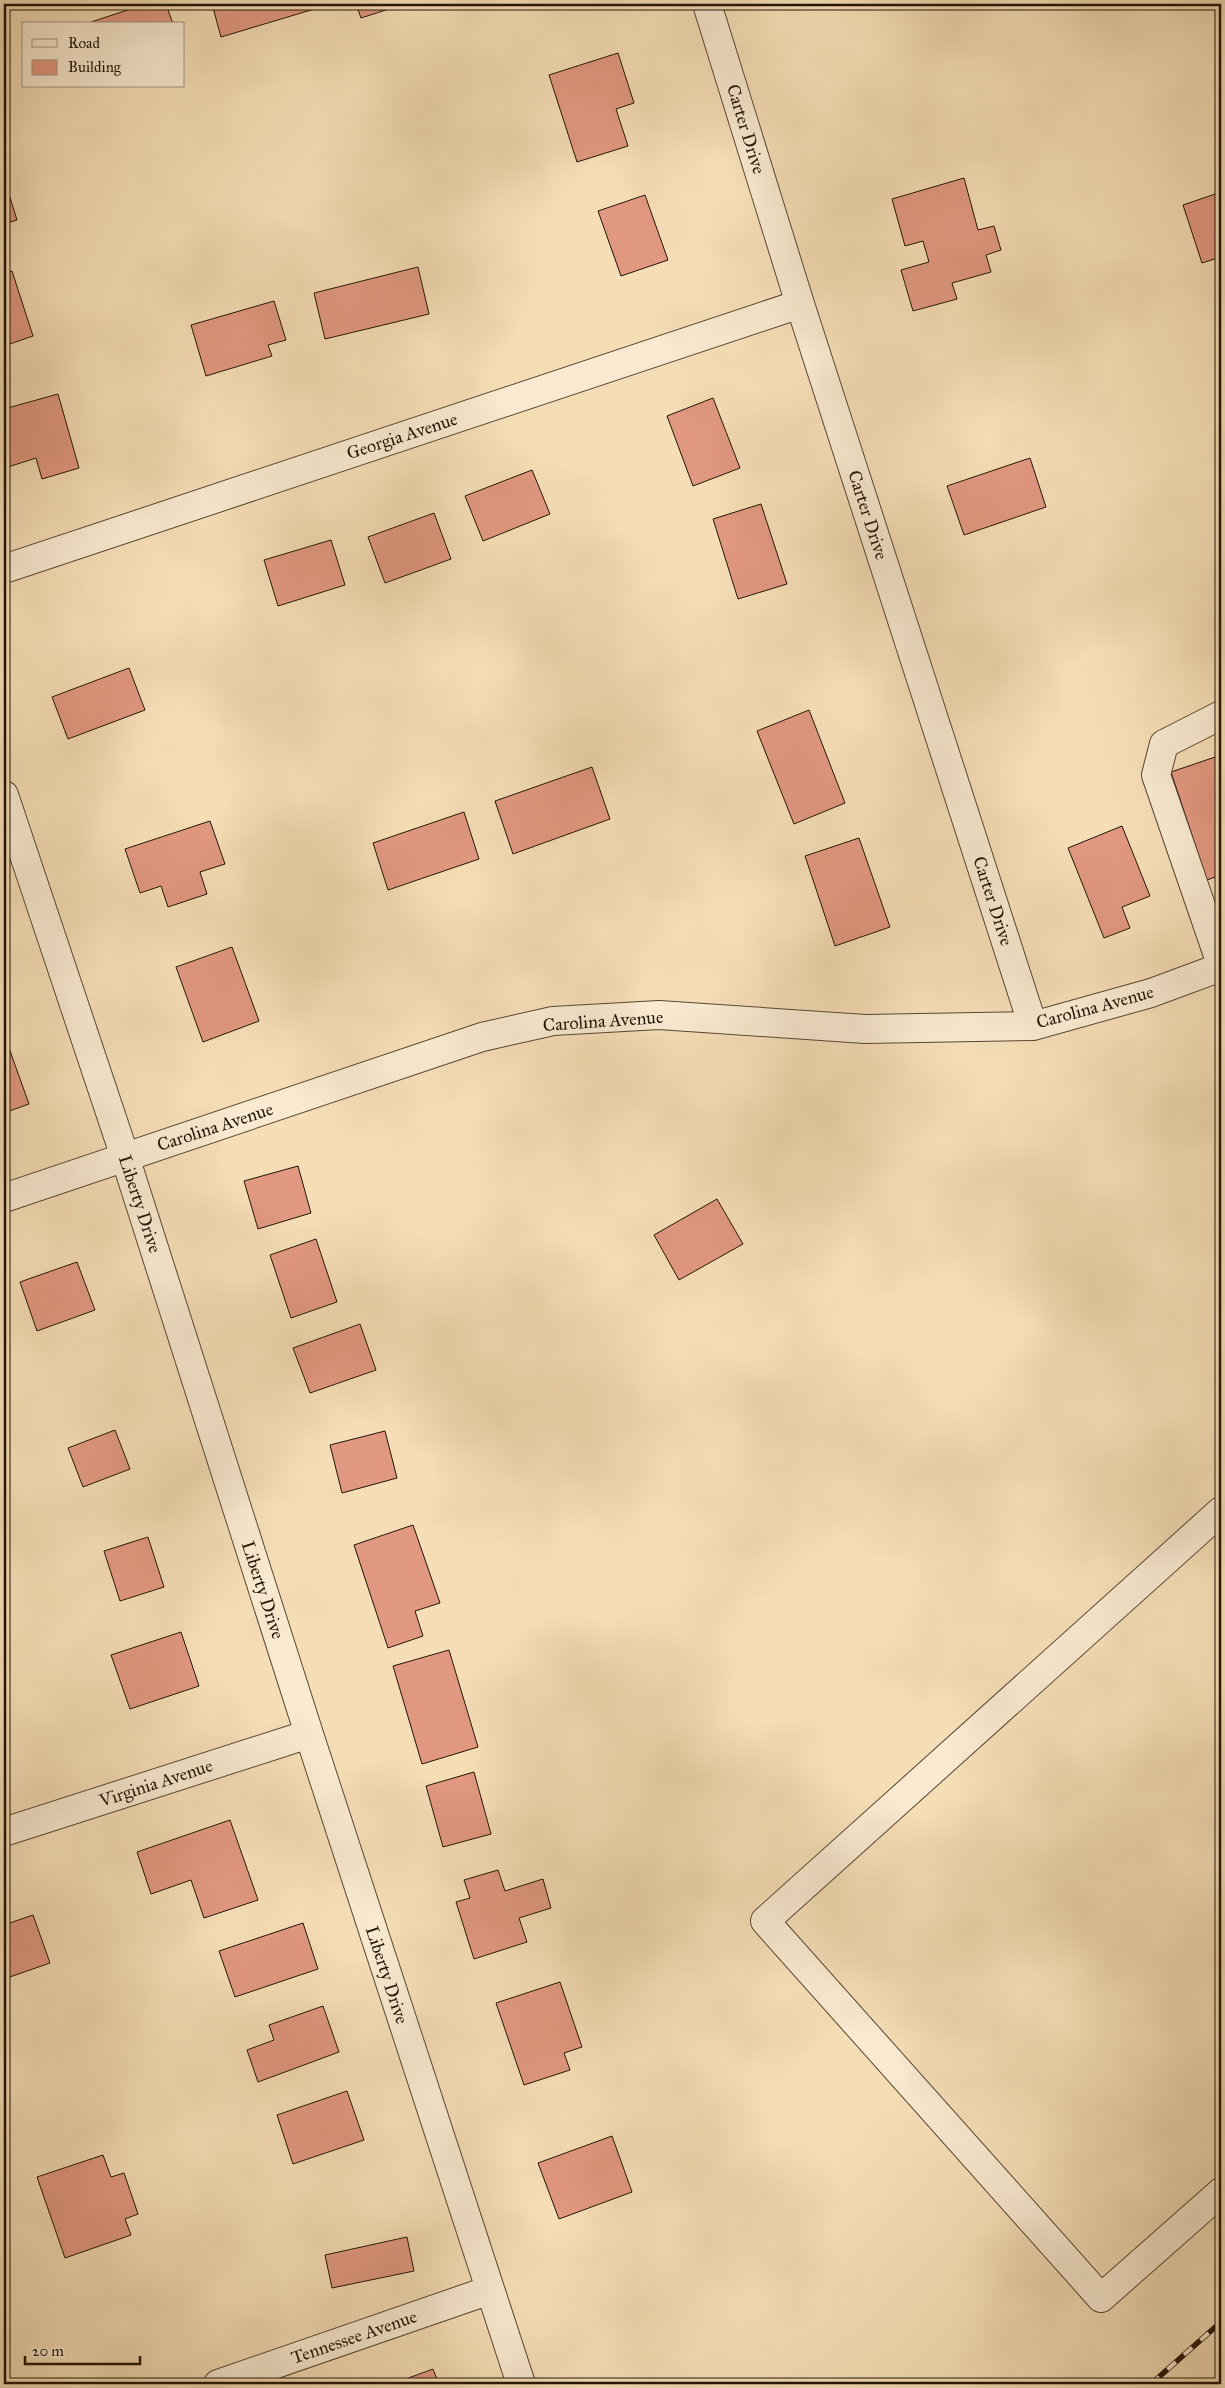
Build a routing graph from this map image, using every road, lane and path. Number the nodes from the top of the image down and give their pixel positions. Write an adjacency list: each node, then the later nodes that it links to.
1 (707, 4): 2 (street, Carter Drive)
2 (800, 304): 3 (street, Georgia Avenue); 7 (street, Carter Drive)
3 (4, 569)
4 (1221, 715): 6 (street)
5 (4, 795): 8 (street, Liberty Drive)
6 (1221, 965): 7 (street, Carolina Avenue)
7 (1034, 1026): 8 (street, Carolina Avenue)
8 (125, 1157): 9 (street, Carolina Avenue); 11 (street, Liberty Drive)
9 (4, 1198)
10 (1221, 1512): 13 (street)
11 (309, 1734): 12 (street, Virginia Avenue); 14 (street, Liberty Drive)
12 (4, 1832)
13 (1221, 2192)
14 (490, 2290): 15 (street, Tennessee Avenue); 16 (street, Liberty Drive)
15 (218, 2384)
16 (521, 2384)

